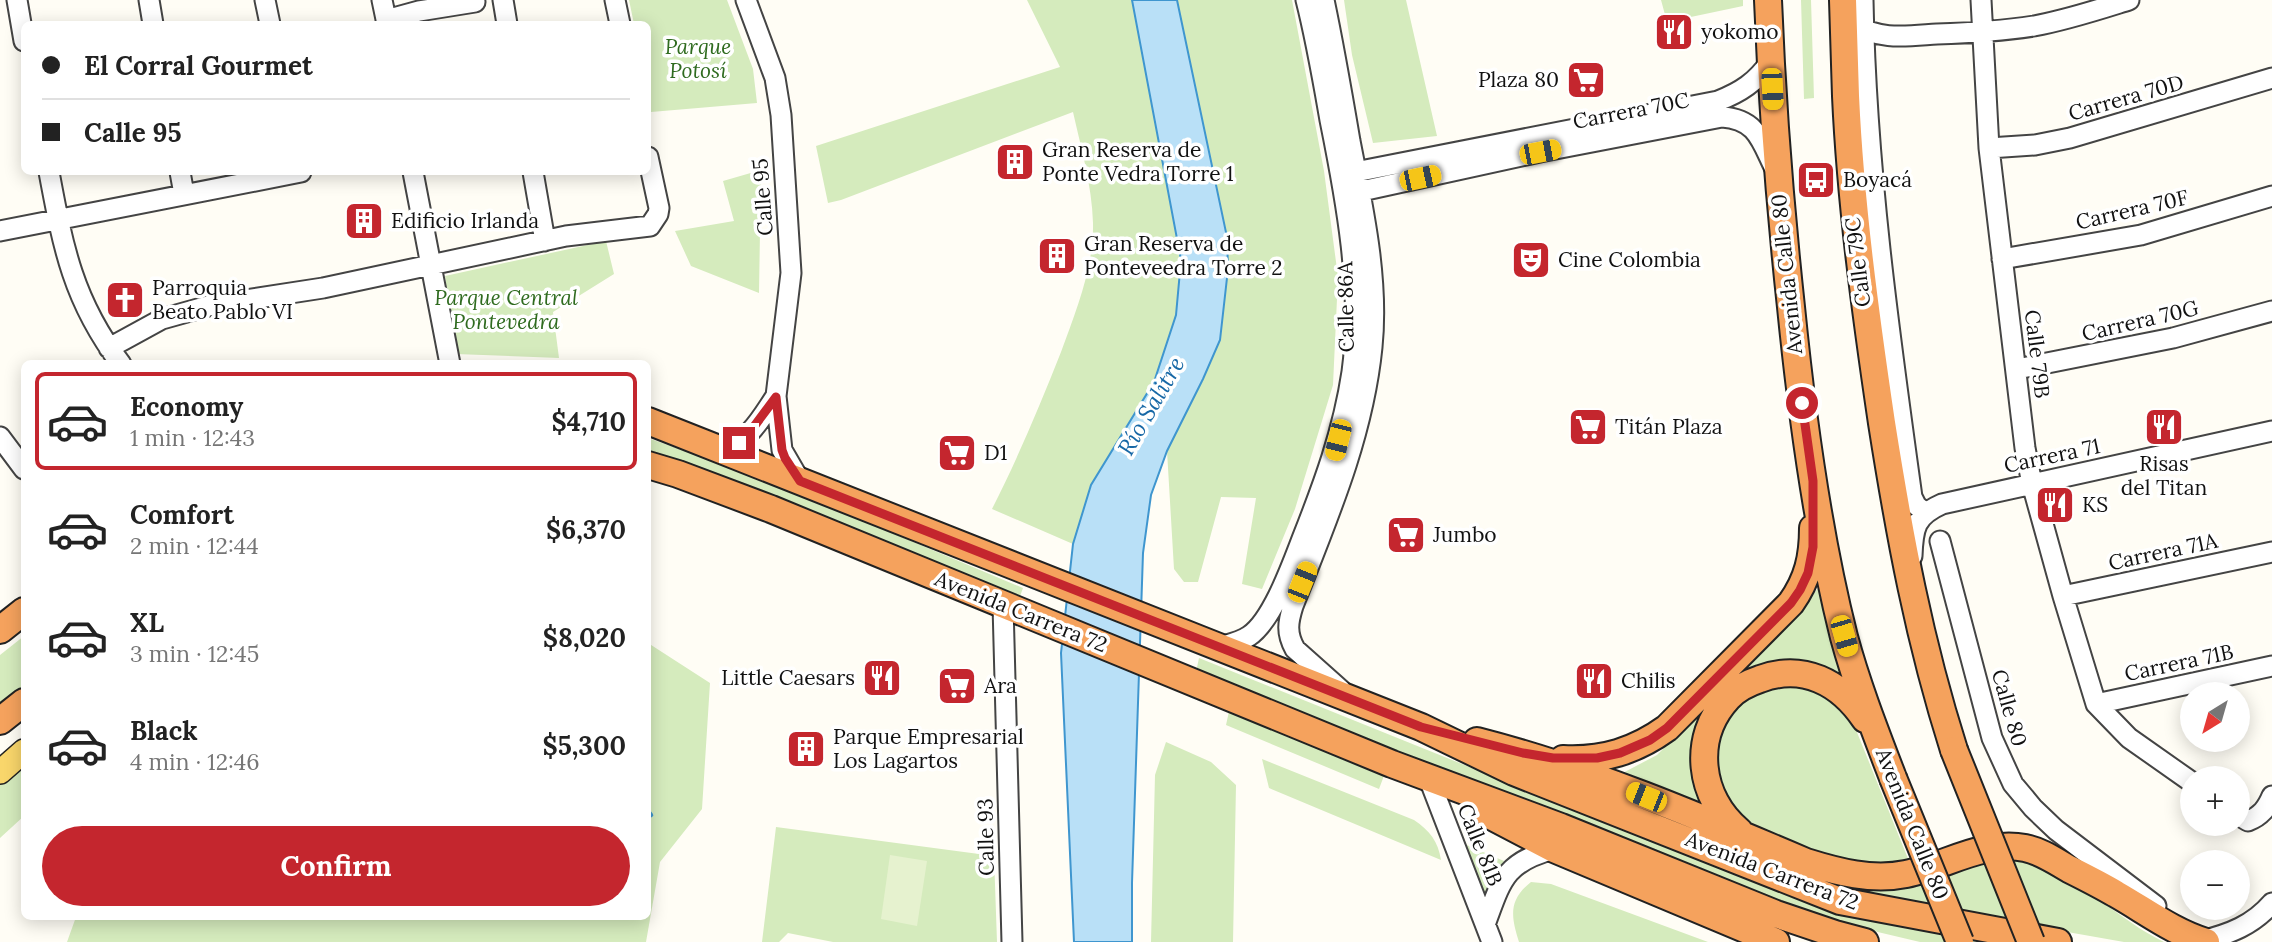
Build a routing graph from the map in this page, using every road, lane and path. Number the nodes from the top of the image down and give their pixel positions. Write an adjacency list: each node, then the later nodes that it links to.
1 (17, 0): 21 (street)
2 (149, 0): 15 (street)
3 (265, 0): 16 (street)
4 (382, 0): 17 (street)
5 (503, 0): 19 (street)
6 (615, 0): 20 (street)
7 (746, 0): 45 (street, Calle 95)
8 (1306, 0): 33 (street, Calle 86A)
9 (1324, 0): 33 (street, Calle 86A)
10 (1768, 0): 23 (highway, Avenida Calle 80)
11 (1981, 0): 22 (street, Calle 79B)
12 (2129, 0): 22 (street)
13 (475, 2): 18 (street)
14 (1853, 11): 22 (street); 55 (street, Calle 79C); 58 (highway)
15 (152, 21)
16 (269, 21)
17 (386, 21)
18 (389, 21)
19 (506, 21)
20 (619, 21)
21 (21, 23)
22 (1982, 32): 25 (street, Calle 79B)
23 (1770, 62): 27 (highway, Avenida Calle 80); 33 (street, Carrera 70C)
24 (2272, 78): 25 (street, Carrera 70D)
25 (1989, 148): 39 (street, Calle 79B)
26 (651, 172): 38 (street)
27 (1776, 172): 33 (street, Carrera 70C); 53 (highway, Avenida Calle 80)
28 (50, 175): 36 (street)
29 (181, 175): 34 (street)
30 (284, 175): 34 (street)
31 (414, 175): 40 (street)
32 (534, 175): 38 (street)
33 (1350, 183): 64 (street, Calle 86A); 66 (street, Calle 86A)
34 (184, 194): 36 (street)
35 (2272, 196): 39 (street, Carrera 70F)
36 (58, 218): 37 (street); 42 (street)
37 (0, 231)
38 (545, 241): 40 (street)
39 (2002, 260): 44 (street, Calle 79B)
40 (432, 266): 42 (street); 43 (street)
41 (2272, 311): 44 (street, Carrera 70G)
42 (115, 356)
43 (449, 360)
44 (2017, 369): 54 (street, Calle 79B)
45 (776, 397): 49 (street); 52 (street, Calle 95)
46 (651, 422): 49 (highway, Avenida Carrera 72)
47 (2271, 433): 54 (street, Carrera 71)
48 (0, 437): 50 (street)
49 (721, 450): 52 (highway, Avenida Carrera 72)
50 (21, 465)
51 (651, 466): 60 (highway, Avenida Carrera 72)
52 (800, 481): 64 (highway, Avenida Carrera 72)
53 (1813, 481): 71 (highway, Avenida Calle 80); 72 (highway)
54 (2032, 484): 55 (street, Carrera 71); 59 (street, Calle 79B)
55 (1925, 513): 58 (street)
56 (1940, 541): 82 (street, Calle 80)
57 (2272, 552): 59 (street, Carrera 71A)
58 (1911, 593): 92 (highway, bridge)
59 (2063, 596): 68 (street, Calle 79B)
60 (1003, 605): 74 (highway, Avenida Carrera 72); 87 (street, Calle 93)
61 (21, 614): 63 (highway)
62 (21, 622): 63 (highway)
63 (0, 632)
64 (1220, 647): 66 (highway, Avenida Carrera 72)
65 (2272, 666): 68 (street, Carrera 71B)
66 (1353, 700): 70 (highway, Avenida Carrera 72)
67 (21, 704): 69 (highway)
68 (2096, 704): 76 (street)
69 (0, 721)
70 (1421, 727): 72 (highway, Avenida Carrera 72); 93 (highway, Avenida Carrera 72)
71 (1879, 741): 80 (highway); 91 (highway, Avenida Calle 80, bridge)
72 (1523, 753): 80 (highway, Avenida Carrera 72)
73 (21, 754): 75 (main road)
74 (1392, 764): 77 (highway, Avenida Carrera 72); 90 (highway, Avenida Carrera 72)
75 (0, 772)
76 (2180, 774)
77 (1431, 785): 81 (highway, Avenida Carrera 72); 85 (street, Calle 81B)
78 (2272, 796): 79 (street)
79 (2250, 818)
80 (1746, 836): 83 (highway, Avenida Carrera 72)
81 (1554, 849): 85 (street, Calle 81B); 89 (highway, Avenida Carrera 72)
82 (2090, 856): 83 (street); 86 (street, Calle 80)
83 (2119, 895): 86 (highway, Avenida Carrera 72)
84 (2272, 902): 86 (street)
85 (1486, 922): 88 (street, Calle 81B)
86 (2204, 941)
87 (1012, 942)
88 (1492, 942)
89 (1776, 942)
90 (1865, 942)
91 (1960, 942)
92 (2031, 942)
93 (2058, 942)

